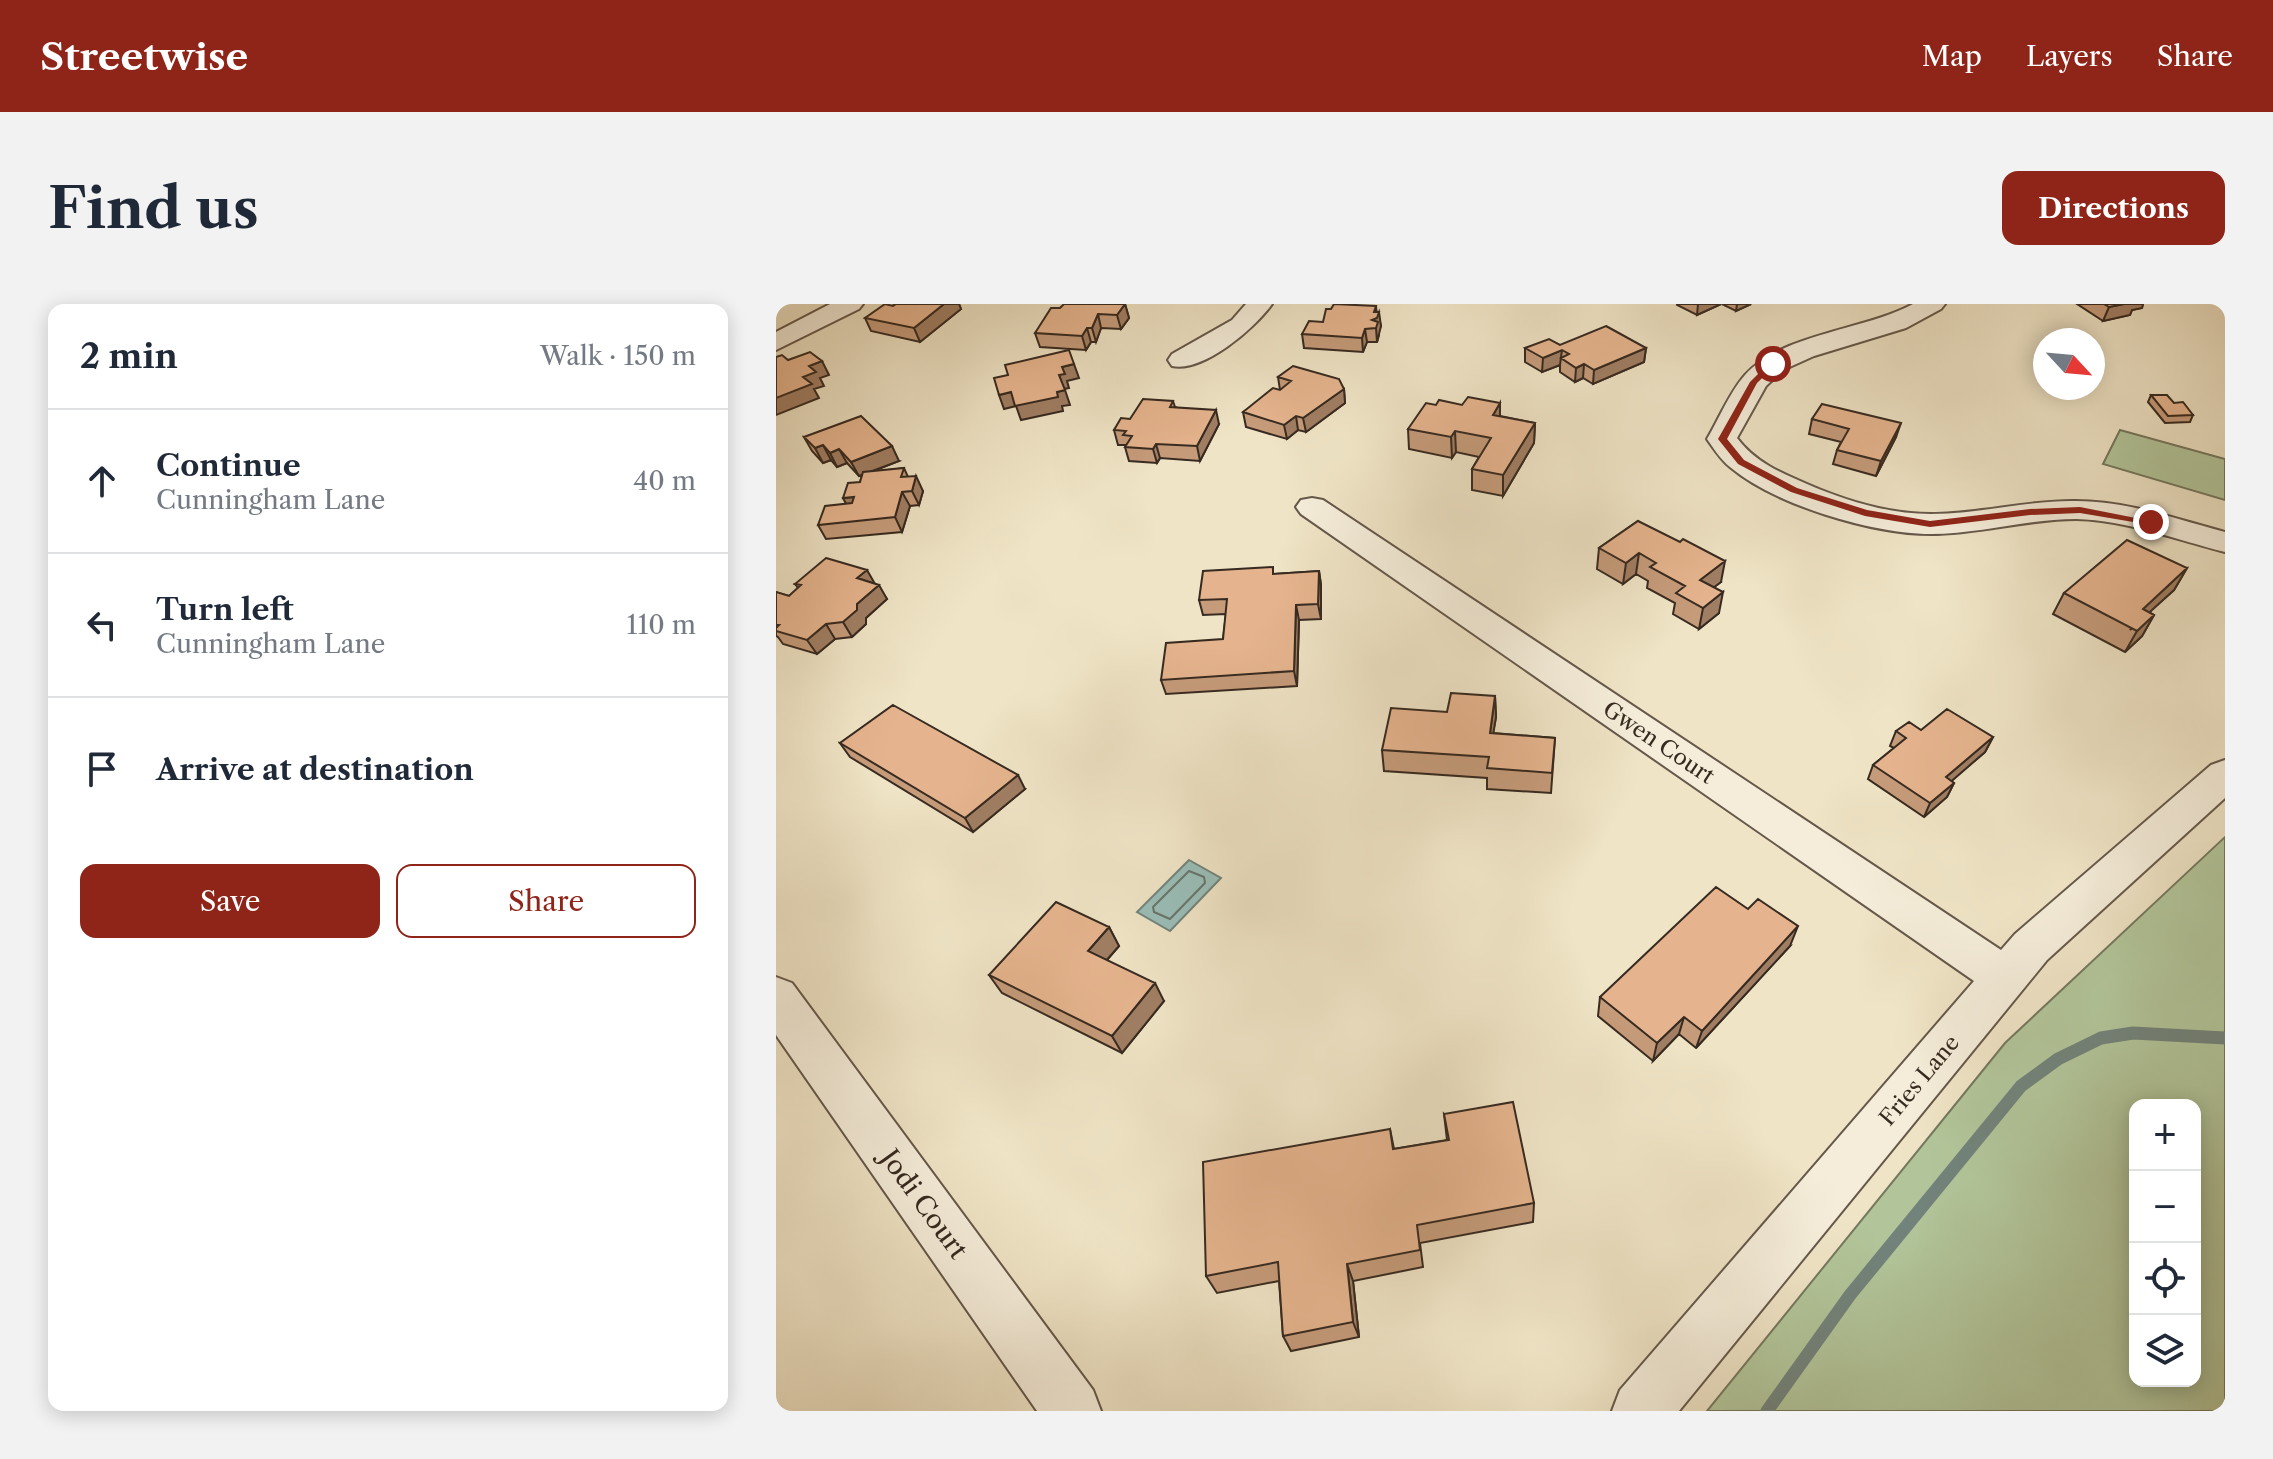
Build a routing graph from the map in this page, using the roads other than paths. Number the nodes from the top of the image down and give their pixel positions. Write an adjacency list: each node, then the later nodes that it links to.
1 (850, 304): 4 (street)
2 (1259, 304): 5 (street)
3 (1932, 304): 7 (street)
4 (776, 342)
5 (1182, 360)
6 (1312, 507): 9 (street, Gwen Court)
7 (2225, 542)
8 (2225, 775): 9 (street, Fries Lane)
9 (2005, 977): 12 (street, Fries Lane)
10 (776, 997): 11 (street, Jodi Court)
11 (1072, 1411)
12 (1641, 1411)

